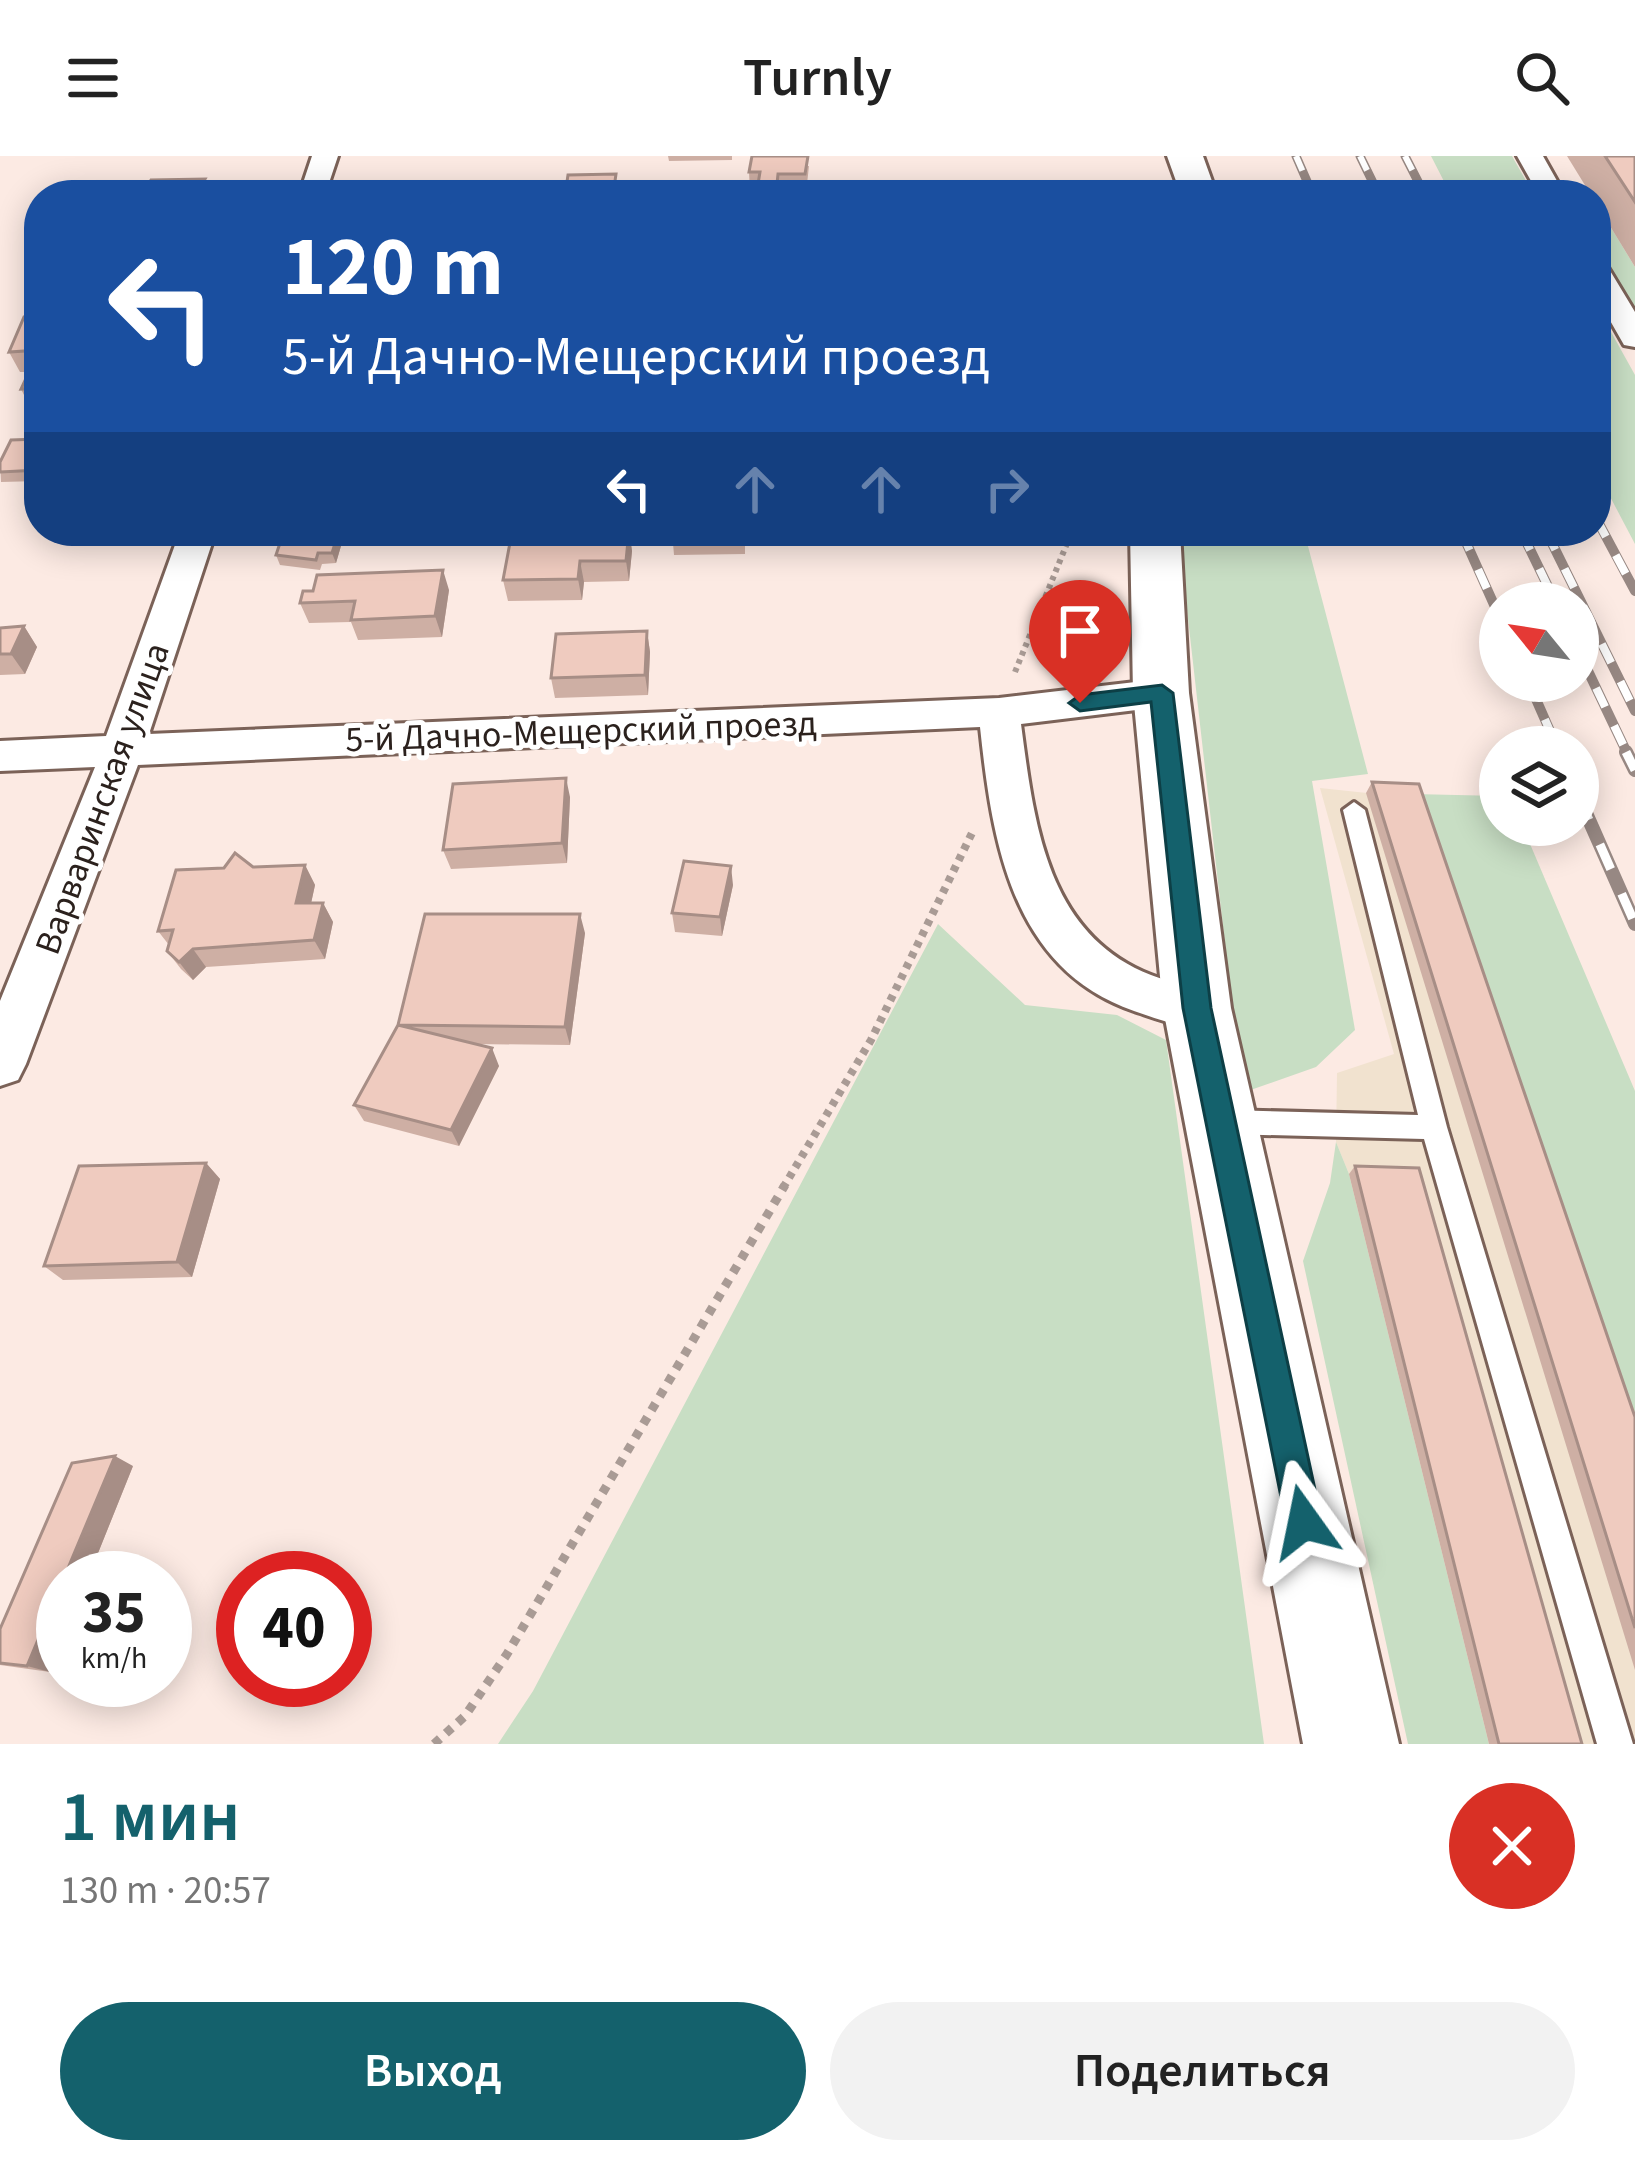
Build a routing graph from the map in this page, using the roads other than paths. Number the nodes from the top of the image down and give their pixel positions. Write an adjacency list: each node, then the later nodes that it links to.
1 (1611, 297): 2 (street)
2 (1635, 338)
3 (193, 546): 7 (street, Варваринская улица)
4 (1156, 546): 5 (street)
5 (1162, 693): 6 (street, 5-й Дачно-Мещерский проезд); 10 (street)
6 (999, 712): 7 (street, 5-й Дачно-Мещерский проезд); 10 (street)
7 (123, 749): 8 (street, 5-й Дачно-Мещерский проезд); 11 (street, Варваринская улица)
8 (0, 756)
9 (1354, 810): 13 (lane)
10 (1197, 1008): 12 (street)
11 (0, 1064)
12 (1219, 1122): 13 (lane); 14 (street)
13 (1434, 1127): 15 (lane)
14 (1351, 1744)
15 (1615, 1744)

